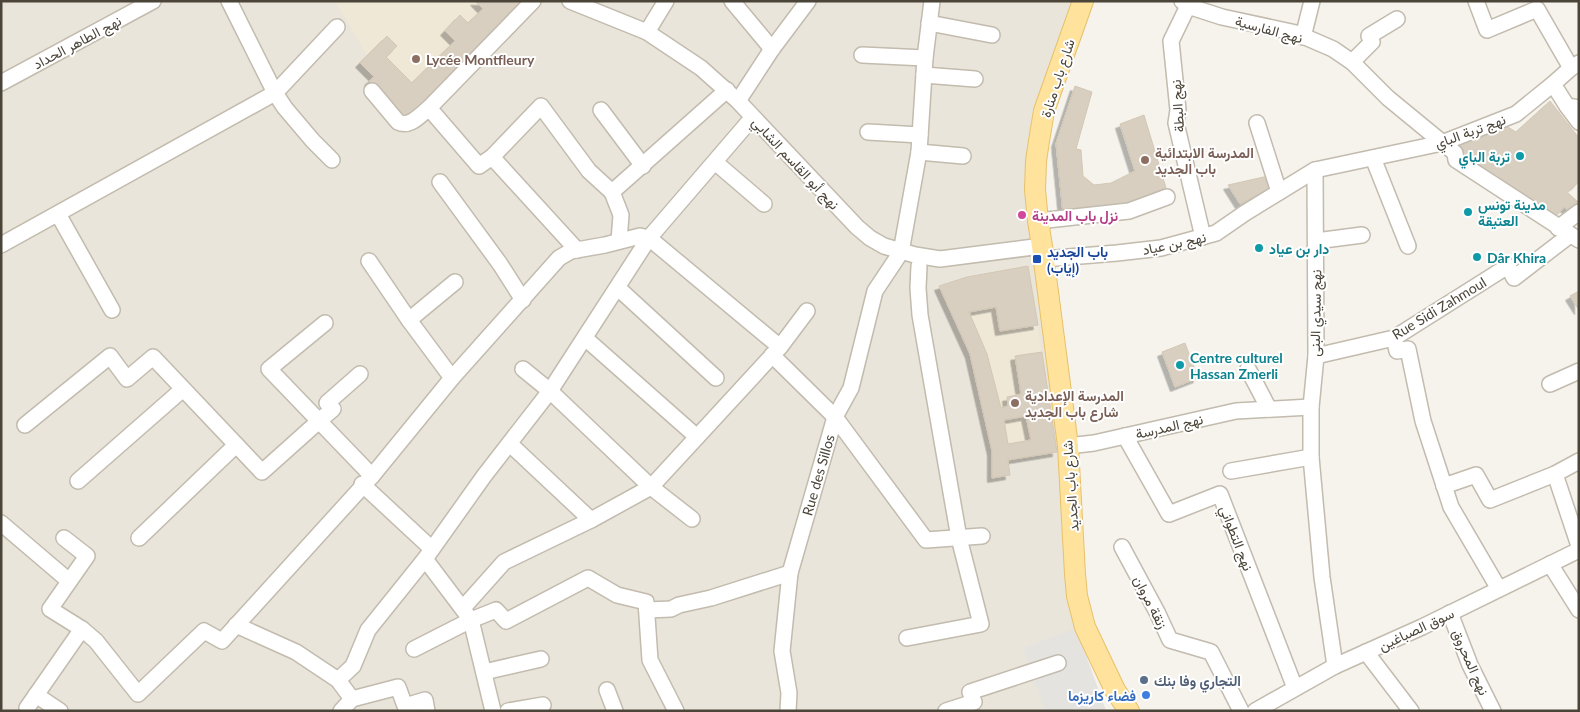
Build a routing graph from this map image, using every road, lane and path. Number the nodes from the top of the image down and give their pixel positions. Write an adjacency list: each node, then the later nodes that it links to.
1 (153, 1): 26 (street, نهج الطاهر الحداد)
2 (229, 1): 29 (street)
3 (533, 1): 32 (street)
4 (570, 1): 16 (street, نهج أبو القاسم الشابي)
5 (666, 1): 16 (street)
6 (732, 1): 19 (street)
7 (808, 1): 19 (street)
8 (932, 1): 14 (street)
9 (1083, 1): 55 (main road, شارع باب منارة)
10 (1312, 1): 18 (street)
11 (1476, 1): 23 (street)
12 (1185, 4): 18 (street, نهج الفارسية); 58 (street, نهج البطة)
13 (1397, 19): 22 (street)
14 (929, 23): 17 (street); 21 (street)
15 (337, 27): 29 (street)
16 (647, 32): 30 (street, نهج أبو القاسم الشابي)
17 (992, 35)
18 (1303, 37): 22 (street, نهج الفارسية)
19 (772, 49): 30 (street)
20 (862, 55): 21 (street)
21 (925, 58): 24 (street)
22 (1352, 62): 39 (street, نهج الفارسية)
23 (1575, 65): 27 (street, نهج تربة الباي)
24 (924, 75): 25 (street); 38 (street)
25 (975, 79)
26 (1, 83)
27 (1553, 84): 31 (street); 39 (street, نهج تربة الباي)
28 (372, 91): 32 (street)
29 (275, 93): 44 (street); 54 (street)
30 (732, 95): 34 (street, نهج أبو القاسم الشابي); 46 (street)
31 (1573, 107): 35 (street)
32 (429, 108): 42 (street)
33 (601, 110): 46 (street)
34 (753, 117): 45 (street); 65 (street, نهج أبو القاسم الشابي)
35 (1579, 122)
36 (1257, 123): 50 (street)
37 (868, 132): 38 (street)
38 (920, 135): 40 (street)
39 (1442, 143): 43 (street, نهج تربة الباي); 56 (street, نهج الفارسية)
40 (919, 152): 41 (street); 65 (street)
41 (963, 156)
42 (492, 157): 49 (street); 64 (street)
43 (1373, 158): 47 (street, نهج تربة الباي); 63 (street)
44 (332, 160)
45 (714, 162): 52 (street); 59 (street)
46 (643, 166): 49 (street)
47 (1315, 170): 50 (street, نهج بن عياد); 60 (street, نهج سيدي البنى)
48 (440, 182): 71 (street)
49 (612, 192): 61 (street)
50 (1279, 192): 58 (street, نهج بن عياد)
51 (1167, 197): 55 (street)
52 (764, 204)
53 (1579, 212): 56 (street)
54 (58, 214): 62 (street); 72 (street)
55 (1038, 221): 66 (main road, شارع باب منارة)
56 (1569, 234): 77 (street, Rue Sidi Zahmoul)
57 (1362, 235): 60 (street)
58 (1203, 237): 66 (street, نهج بن عياد)
59 (650, 238): 61 (street); 70 (street); 78 (street)
60 (1316, 241): 79 (street, نهج سيدي البنى)
61 (619, 242): 64 (street)
62 (1, 245)
63 (1408, 246)
64 (577, 250): 71 (street)
65 (901, 252): 66 (street, نهج أبو القاسم الشابي); 91 (street, Rue des Sillos)
66 (1043, 253): 98 (main road, شارع باب الجديد)
67 (369, 261): 74 (street)
68 (919, 266): 113 (street)
69 (455, 282): 74 (street)
70 (618, 288): 76 (street); 85 (street)
71 (523, 300): 84 (street)
72 (112, 310)
73 (807, 311): 78 (street)
74 (409, 320): 84 (street)
75 (325, 323): 92 (street)
76 (585, 338): 88 (street); 95 (street)
77 (1394, 338): 79 (street, Rue Sidi Zahmoul); 105 (street)
78 (776, 351): 91 (street); 95 (street)
79 (1316, 356): 89 (street, نهج سيدي البنى)
80 (523, 369): 88 (street)
81 (1248, 369): 90 (street)
82 (1579, 371): 86 (street)
83 (360, 374): 92 (street)
84 (452, 378): 103 (street)
85 (716, 378)
86 (1550, 384)
87 (183, 388): 93 (street); 97 (street); 104 (street)
88 (550, 391): 96 (street); 106 (street)
89 (1311, 407): 90 (street, نهج المدرسة); 99 (street, نهج سيدي البنى)
90 (1269, 409): 94 (street, نهج المدرسة)
91 (834, 417): 113 (street); 119 (street, Rue des Sillos)
92 (319, 421): 97 (street); 103 (street)
93 (25, 425)
94 (1125, 436): 98 (street, نهج المدرسة); 136 (street, نهج التطواني)
95 (697, 437): 106 (street)
96 (510, 444): 108 (street); 117 (street)
97 (236, 445): 112 (street)
98 (1068, 446): 138 (main road, شارع باب الجديد)
99 (1311, 457): 101 (street); 133 (street, نهج سيدي البنى)
100 (1579, 461): 102 (street)
101 (1231, 471)
102 (1555, 474): 105 (street); 115 (street)
103 (367, 480): 117 (street); 126 (street)
104 (78, 481)
105 (1444, 486): 121 (street)
106 (651, 487): 107 (street); 108 (street)
107 (692, 519)
108 (591, 520): 125 (street)
109 (1, 523): 120 (street)
110 (982, 536): 113 (street)
111 (64, 538): 120 (street)
112 (139, 538)
113 (959, 538): 128 (street)
114 (1122, 546): 155 (street, زنقة مروان)
115 (1579, 546)
116 (1579, 550): 118 (street, سوق الصباغين)
117 (428, 554): 125 (street); 135 (street)
118 (1550, 564): 121 (street, سوق الصباغين); 123 (street)
119 (790, 573): 122 (street); 151 (street, Rue des Sillos)
120 (69, 582): 127 (street)
121 (1499, 589): 124 (street, سوق الصباغين)
122 (647, 610): 125 (street); 150 (street)
123 (1579, 610)
124 (1450, 613): 130 (street, سوق الصباغين); 157 (street, نهج المحروق)
125 (467, 614): 129 (street); 134 (street)
126 (236, 625): 127 (street); 135 (street)
127 (82, 630): 139 (street)
128 (907, 638)
129 (414, 650)
130 (1366, 652): 133 (street, سوق الصباغين); 156 (street)
131 (541, 659): 134 (street)
132 (1058, 663): 152 (street)
133 (1335, 666): 136 (street, سوق الصباغين)
134 (484, 672): 147 (street)
135 (338, 680): 140 (street)
136 (1295, 688): 143 (street, سوق الصباغين)
137 (607, 690): 149 (street)
138 (1115, 690): 153 (main road, شارع باب الجديد); 154 (main road, شارع باب الجديد)
139 (36, 695): 142 (street); 144 (street)
140 (352, 699): 145 (street); 146 (street)
141 (543, 705): 148 (street)
142 (27, 708)
143 (1264, 708)
144 (60, 711)
145 (342, 711)
146 (427, 711)
147 (493, 711)
148 (508, 711)
149 (615, 711)
150 (676, 711)
151 (788, 711)
152 (946, 711)
153 (1117, 711)
154 (1129, 711)
155 (1241, 711)
156 (1411, 711)
157 (1493, 711)

